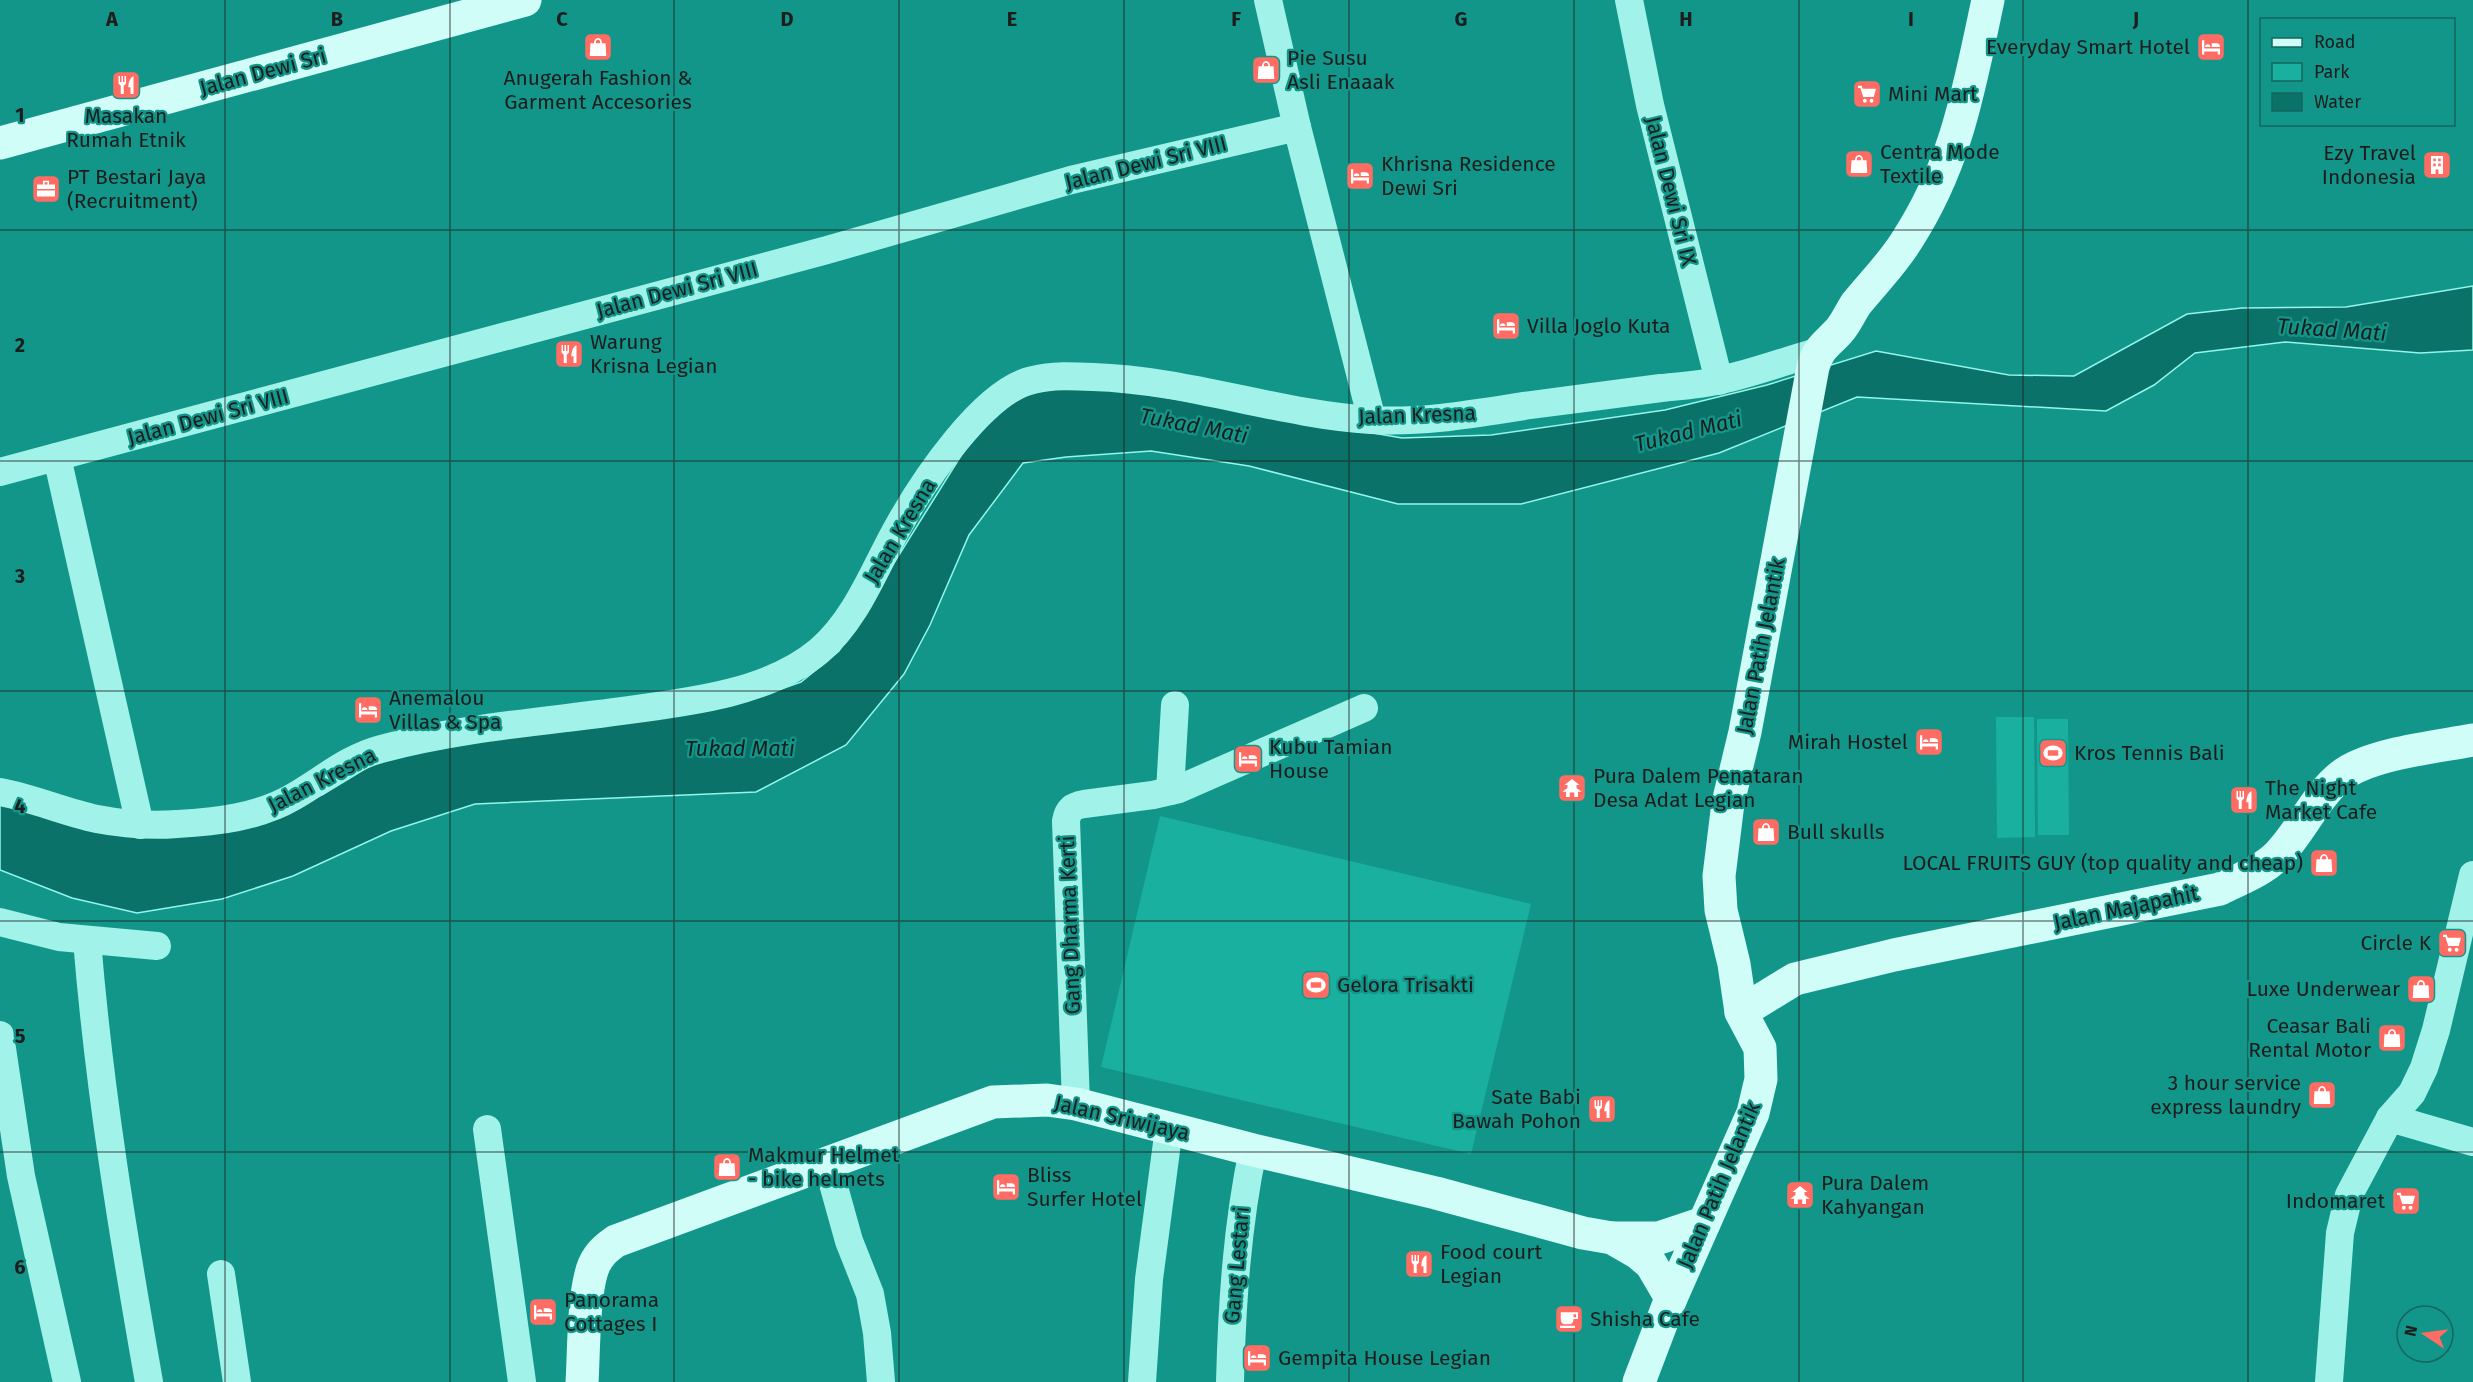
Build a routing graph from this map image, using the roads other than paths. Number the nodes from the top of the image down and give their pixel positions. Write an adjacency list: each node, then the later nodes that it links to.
1 (525, 0): 6 (street, Jalan Dewi Sri)
2 (1268, 0): 5 (street)
3 (1629, 0): 8 (street, Jalan Dewi Sri IX)
4 (1988, 0): 7 (street)
5 (1297, 127): 9 (street); 10 (street, Jalan Dewi Sri VIII)
6 (0, 143)
7 (1815, 359): 8 (street, Jalan Kresna); 22 (street, Jalan Patih Jelantik)
8 (1719, 381): 9 (street, Jalan Kresna)
9 (1372, 420): 17 (street, Jalan Kresna)
10 (57, 457): 11 (street, Jalan Dewi Sri VIII); 17 (street)
11 (0, 472)
12 (1175, 705): 15 (street)
13 (1364, 708): 15 (street, Gang Dharma Kerti)
14 (2473, 740): 22 (street, Jalan Majapahit)
15 (1170, 791): 24 (street, Gang Dharma Kerti)
16 (0, 792): 17 (street, Jalan Kresna)
17 (140, 825)
18 (2473, 875): 25 (street)
19 (0, 922): 20 (street)
20 (87, 940): 21 (street); 36 (street)
21 (157, 946)
22 (1741, 1012): 31 (street, Jalan Patih Jelantik)
23 (0, 1035): 35 (street)
24 (1076, 1104): 26 (street, Jalan Sriwijaya); 30 (street, Jalan Sriwijaya)
25 (2390, 1118): 28 (street); 44 (street)
26 (1169, 1128): 29 (street, Jalan Sriwijaya); 41 (street)
27 (487, 1130): 38 (street)
28 (2473, 1142)
29 (1253, 1150): 32 (street, Jalan Sriwijaya); 42 (street, Gang Lestari)
30 (827, 1162): 39 (street, Jalan Sriwijaya); 40 (street)
31 (1704, 1222): 32 (street, Jalan Sriwijaya); 34 (street, Jalan Patih Jelantik)
32 (1612, 1238): 34 (street, Jalan Sriwijaya)
33 (221, 1274): 37 (street)
34 (1671, 1298): 43 (street, Jalan Patih Jelantik)
35 (67, 1382)
36 (149, 1382)
37 (237, 1382)
38 (522, 1382)
39 (582, 1382)
40 (881, 1382)
41 (1142, 1382)
42 (1230, 1382)
43 (1640, 1382)
44 (2329, 1382)

